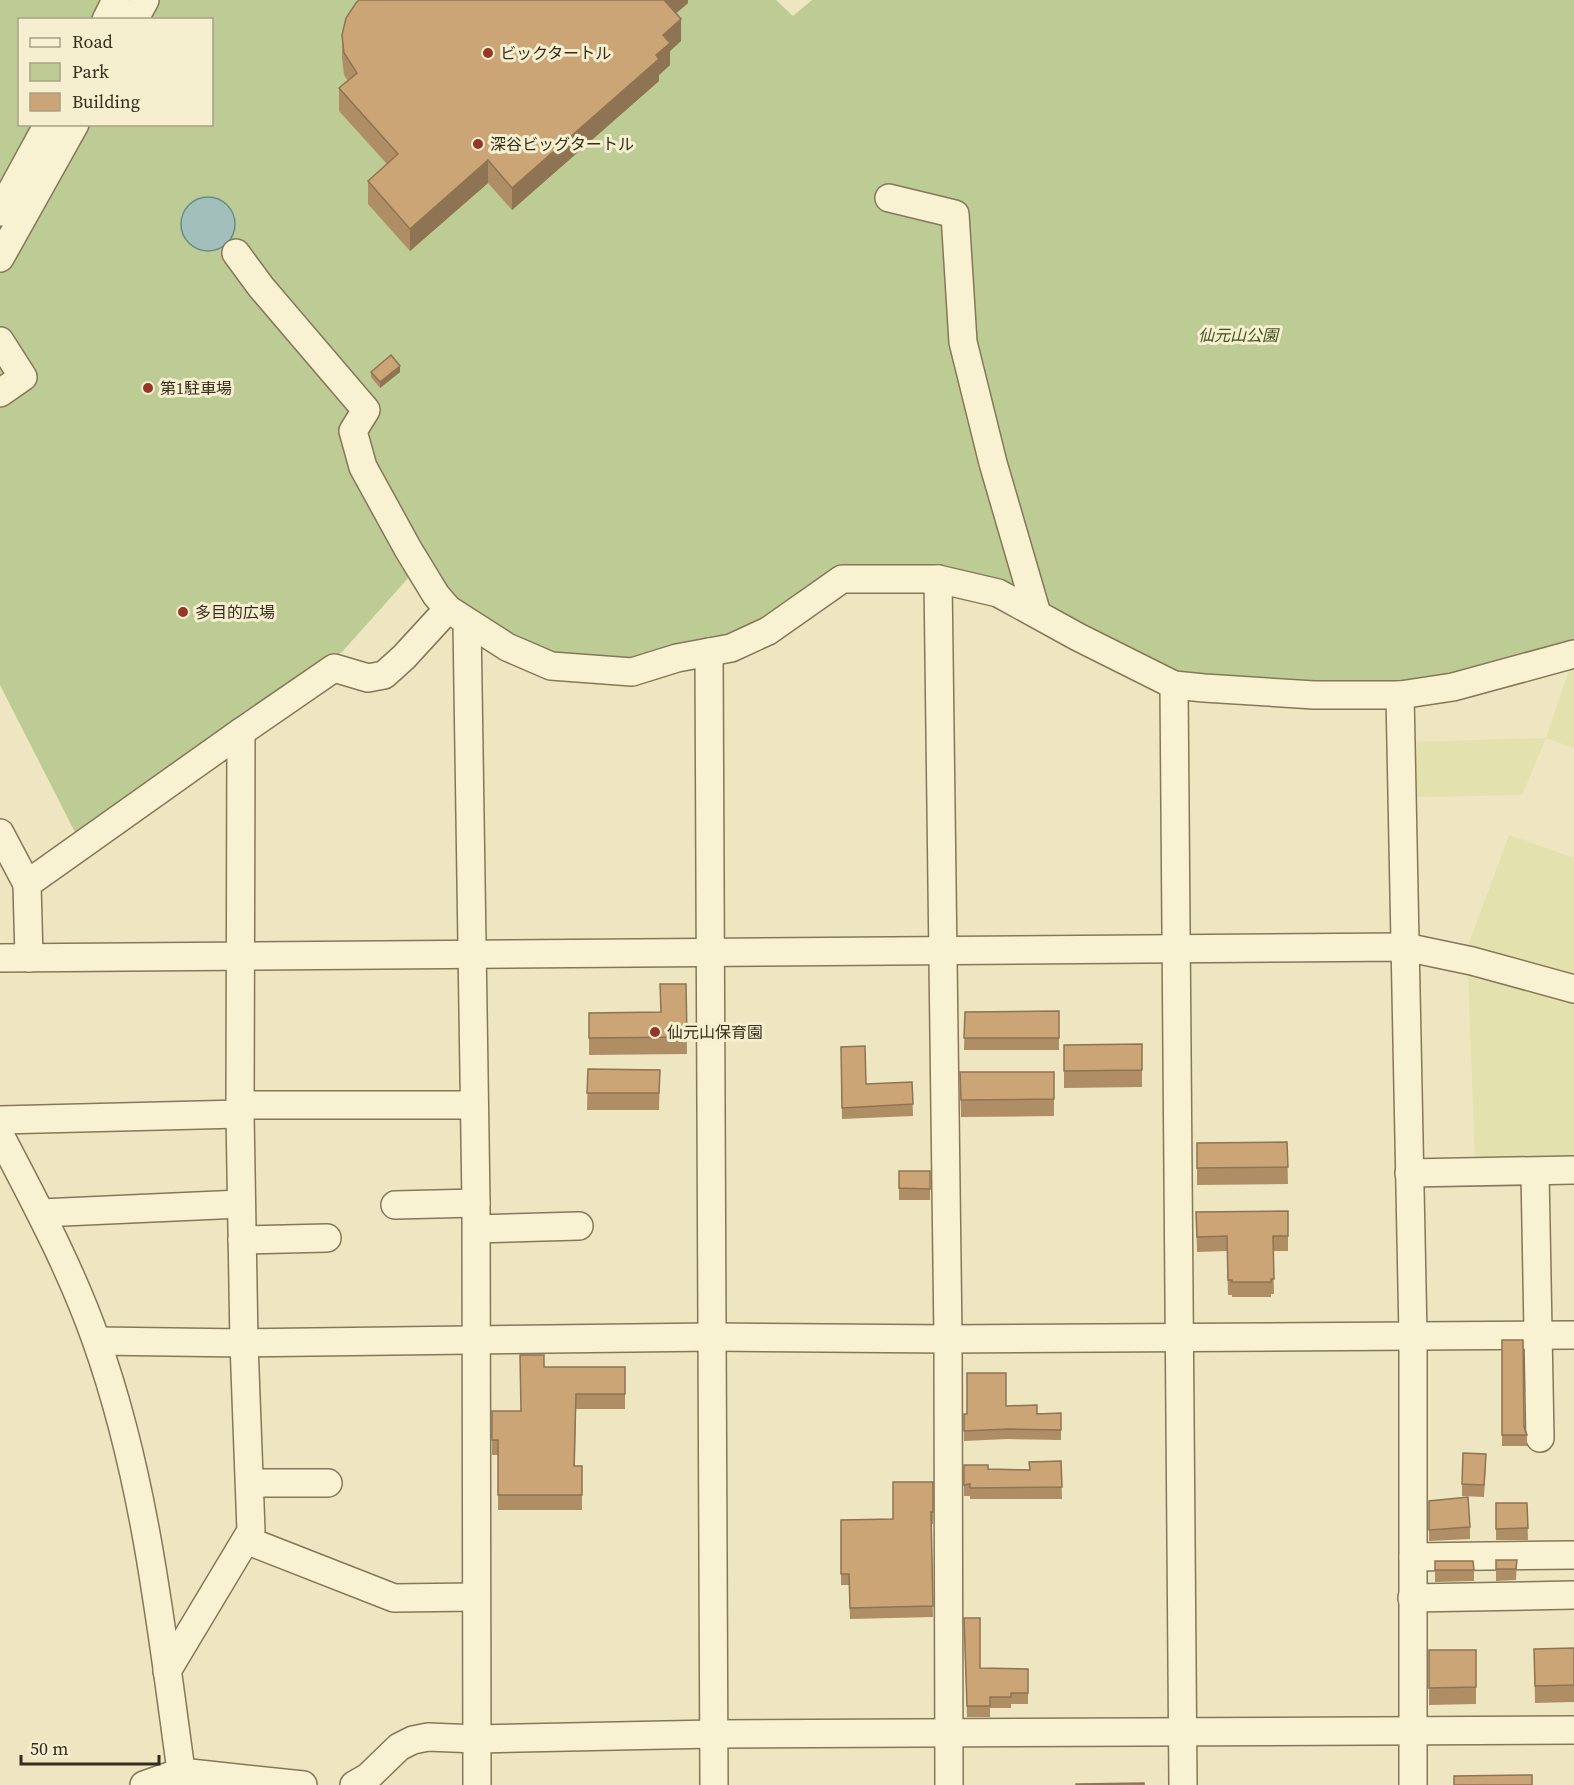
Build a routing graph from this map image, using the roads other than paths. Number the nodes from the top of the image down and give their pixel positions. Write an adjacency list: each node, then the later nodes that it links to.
1 (116, 0): 3 (street)
2 (146, 0): 4 (street)
3 (107, 18)
4 (135, 18)
5 (47, 126): 8 (street)
6 (74, 126): 10 (street)
7 (890, 198): 14 (street)
8 (0, 212)
9 (236, 253): 15 (street)
10 (0, 258)
11 (0, 341): 12 (street)
12 (0, 393)
13 (938, 579): 14 (street); 16 (street); 25 (street)
14 (1037, 614): 18 (street)
15 (457, 615): 16 (street); 20 (street); 26 (street)
16 (710, 652): 27 (street)
17 (1574, 654): 19 (street)
18 (1174, 685): 19 (street); 24 (street)
19 (1400, 695): 23 (street)
20 (241, 732): 22 (street); 28 (street)
21 (0, 833): 22 (street)
22 (27, 884): 30 (street)
23 (1405, 947): 24 (street); 31 (street); 38 (street)
24 (1175, 949): 25 (street); 48 (street)
25 (944, 950): 27 (street); 51 (street)
26 (471, 954): 27 (street); 28 (street); 32 (street)
27 (710, 954): 50 (street)
28 (241, 955): 30 (street); 33 (street)
29 (0, 958): 30 (street)
30 (29, 958)
31 (1574, 990)
32 (474, 1105): 33 (street); 42 (street)
33 (240, 1110): 34 (street); 39 (street)
34 (0, 1120)
35 (0, 1135): 41 (street)
36 (1574, 1170): 37 (street)
37 (1534, 1172): 38 (street); 46 (street)
38 (1410, 1173): 49 (street)
39 (241, 1204): 41 (street); 45 (street)
40 (395, 1204): 42 (street)
41 (41, 1213): 53 (street)
42 (477, 1216): 43 (street); 52 (street)
43 (579, 1227)
44 (327, 1238): 45 (street)
45 (242, 1240): 54 (street)
46 (1538, 1335): 47 (street); 49 (street); 55 (street)
47 (1574, 1335)
48 (1180, 1336): 49 (street); 51 (street); 67 (street)
49 (1413, 1336): 60 (street)
50 (713, 1337): 51 (street); 52 (street); 68 (street)
51 (948, 1339): 69 (street)
52 (477, 1340): 54 (street); 62 (street)
53 (97, 1341): 54 (street); 64 (street)
54 (244, 1342): 56 (street)
55 (1540, 1438)
56 (250, 1483): 57 (street); 58 (street)
57 (328, 1483)
58 (246, 1540): 62 (street); 64 (street)
59 (1574, 1555): 60 (street)
60 (1413, 1557): 63 (street)
61 (1574, 1595): 63 (street)
62 (476, 1598): 70 (street)
63 (1412, 1598): 66 (street)
64 (167, 1671): 71 (street)
65 (1574, 1730): 66 (street)
66 (1413, 1731): 67 (street); 79 (street)
67 (1183, 1732): 69 (street); 78 (street)
68 (714, 1734): 69 (street); 70 (street); 76 (street)
69 (949, 1734): 77 (street)
70 (477, 1739): 72 (street); 75 (street)
71 (182, 1778): 73 (street); 74 (street)
72 (366, 1782)
73 (144, 1785)
74 (303, 1785)
75 (477, 1785)
76 (714, 1785)
77 (950, 1785)
78 (1183, 1785)
79 (1413, 1785)

